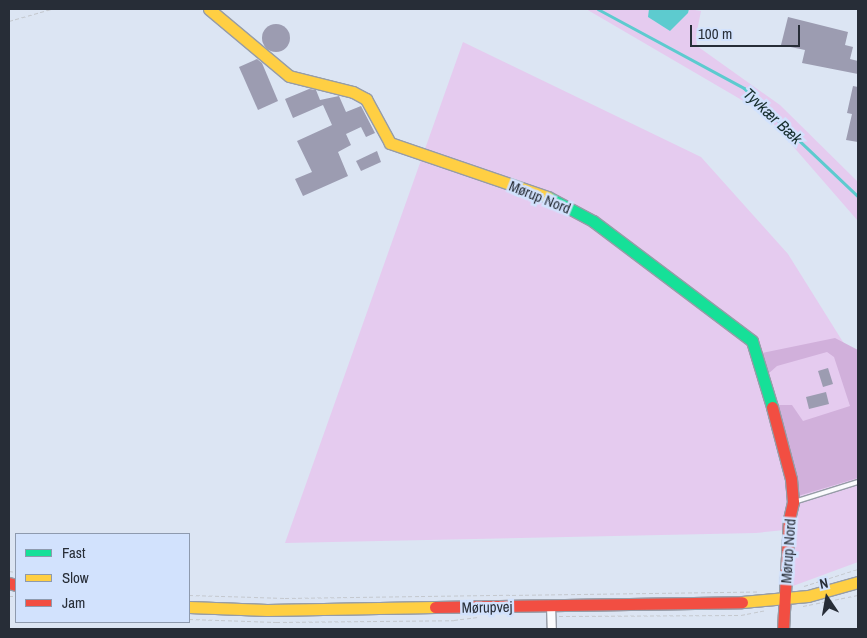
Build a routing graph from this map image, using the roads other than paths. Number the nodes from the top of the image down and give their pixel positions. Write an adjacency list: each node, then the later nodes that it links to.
1 (209, 9): 3 (street, Mørup Nord)
2 (858, 482): 3 (lane, Mørup Nord)
3 (793, 502): 5 (street, Mørup Nord)
4 (858, 582): 5 (street, Mørupvej)
5 (784, 603): 7 (street, Mørupvej); 9 (street)
6 (190, 607): 7 (street, Mørupvej)
7 (551, 611): 8 (street)
8 (552, 629)
9 (783, 629)

